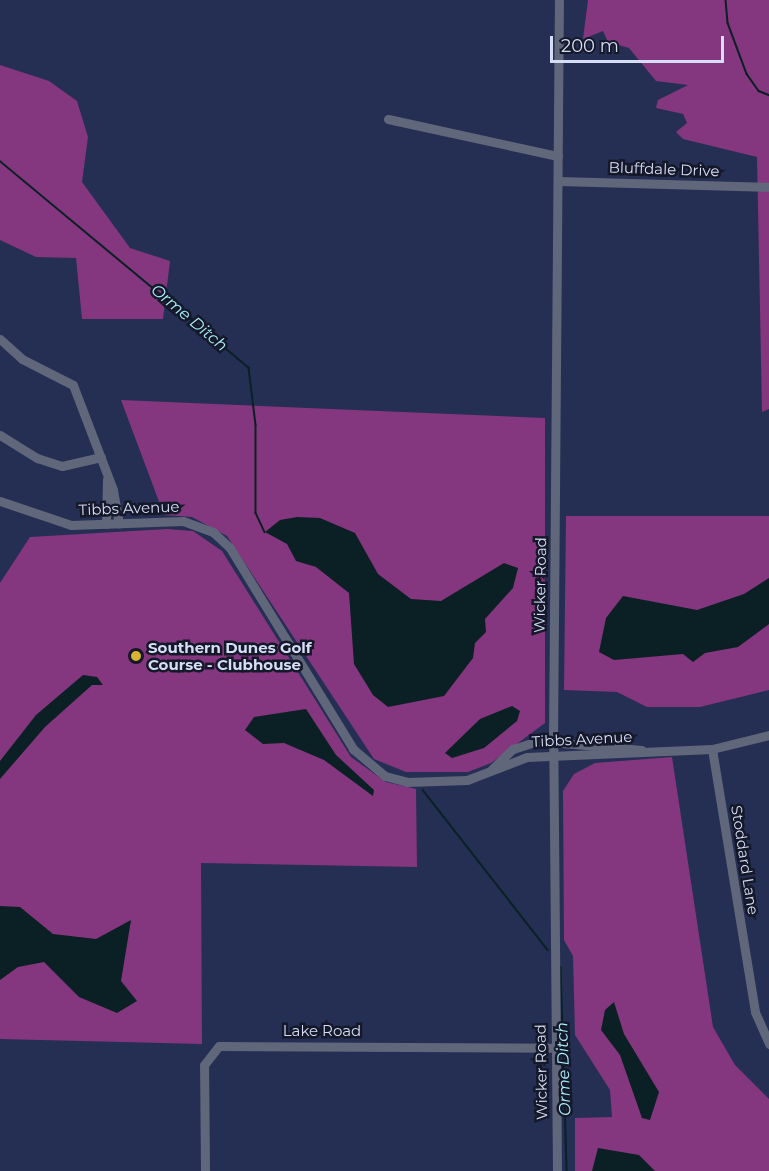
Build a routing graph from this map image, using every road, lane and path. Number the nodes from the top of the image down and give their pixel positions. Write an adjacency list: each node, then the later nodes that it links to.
1 (559, 0): 3 (street, Wicker Road)
2 (388, 119): 3 (street)
3 (558, 156): 4 (street, Wicker Road)
4 (559, 181): 5 (street, Bluffdale Drive); 14 (street, Wicker Road)
5 (769, 187)
6 (0, 339): 8 (street)
7 (0, 435): 8 (street)
8 (101, 457): 9 (street)
9 (107, 477): 11 (street); 12 (street)
10 (0, 501): 12 (street, Tibbs Avenue)
11 (119, 523): 12 (street, Tibbs Avenue); 18 (street, Tibbs Avenue)
12 (106, 524)
13 (769, 735): 15 (street, Tibbs Avenue)
14 (553, 741): 16 (street, Tibbs Avenue); 17 (street, Wicker Road); 18 (street, Tibbs Avenue)
15 (712, 749): 16 (street, Tibbs Avenue); 19 (street, Stoddard Lane)
16 (644, 751): 17 (street, Tibbs Avenue)
17 (553, 758): 18 (street, Tibbs Avenue); 20 (street, Wicker Road)
18 (489, 773)
19 (769, 1044)
20 (556, 1048): 21 (street, Lake Road); 22 (street, Wicker Road)
21 (205, 1171)
22 (557, 1171)

